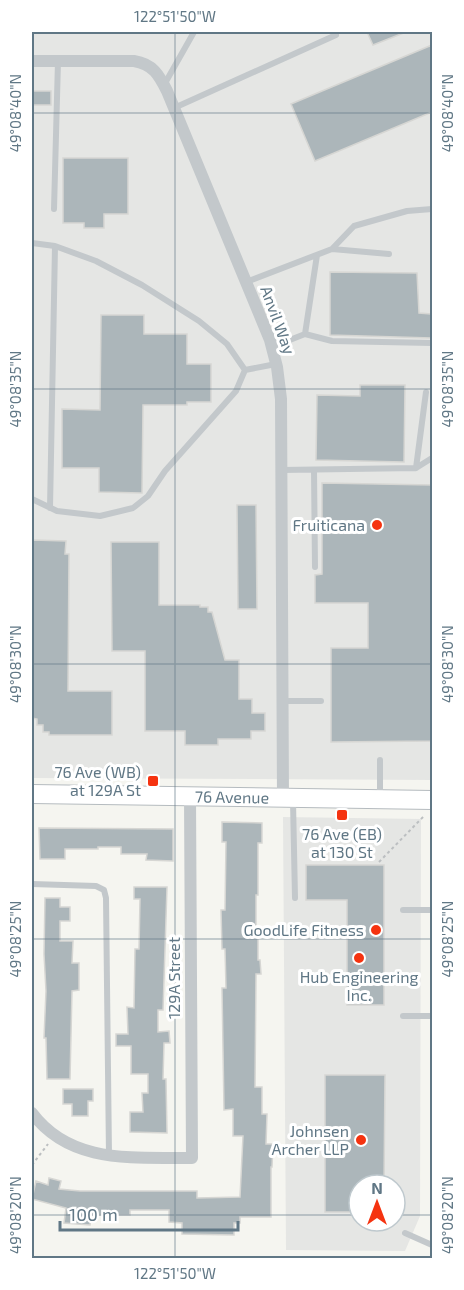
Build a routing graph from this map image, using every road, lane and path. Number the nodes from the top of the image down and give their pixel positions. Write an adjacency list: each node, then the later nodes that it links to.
1 (195, 32): 5 (lane)
2 (336, 35): 6 (lane)
3 (32, 61): 4 (street, Anvil Way)
4 (58, 61): 5 (street, Anvil Way); 7 (lane)
5 (164, 86): 6 (street, Anvil Way)
6 (174, 109): 14 (street, Anvil Way)
7 (54, 209)
8 (432, 209): 11 (lane)
9 (32, 243): 10 (lane)
10 (55, 246): 19 (lane); 26 (lane)
11 (332, 249): 12 (lane); 13 (lane)
12 (389, 254)
13 (317, 255): 14 (lane); 15 (lane)
14 (246, 282): 17 (street, Anvil Way)
15 (305, 334): 16 (lane); 17 (lane)
16 (432, 343)
17 (272, 347): 18 (street, Anvil Way)
18 (277, 364): 19 (lane); 23 (street, Anvil Way)
19 (245, 370): 26 (lane)
20 (426, 392): 22 (lane)
21 (432, 458): 22 (lane)
22 (416, 468): 24 (lane)
23 (281, 470): 24 (lane); 28 (street, Anvil Way)
24 (314, 470): 27 (lane)
25 (32, 499): 26 (lane)
26 (50, 508)
27 (315, 567)
28 (282, 701): 29 (lane); 33 (street, Anvil Way)
29 (321, 701)
30 (380, 760): 34 (lane)
31 (32, 794): 32 (main road, 76 Avenue)
32 (189, 796): 33 (main road, 76 Avenue); 45 (street, 129A Street)
33 (288, 798): 34 (main road, 76 Avenue); 38 (lane)
34 (380, 799): 35 (main road, 76 Avenue)
35 (428, 808): 36 (path)
36 (379, 862)
37 (32, 884): 45 (lane)
38 (295, 898)
39 (403, 910): 40 (lane)
40 (432, 910)
41 (403, 1016): 42 (lane)
42 (432, 1016)
43 (32, 1113): 45 (street)
44 (48, 1144): 46 (path)
45 (109, 1156)
46 (32, 1165)
47 (405, 1233): 48 (lane)
48 (432, 1245)

